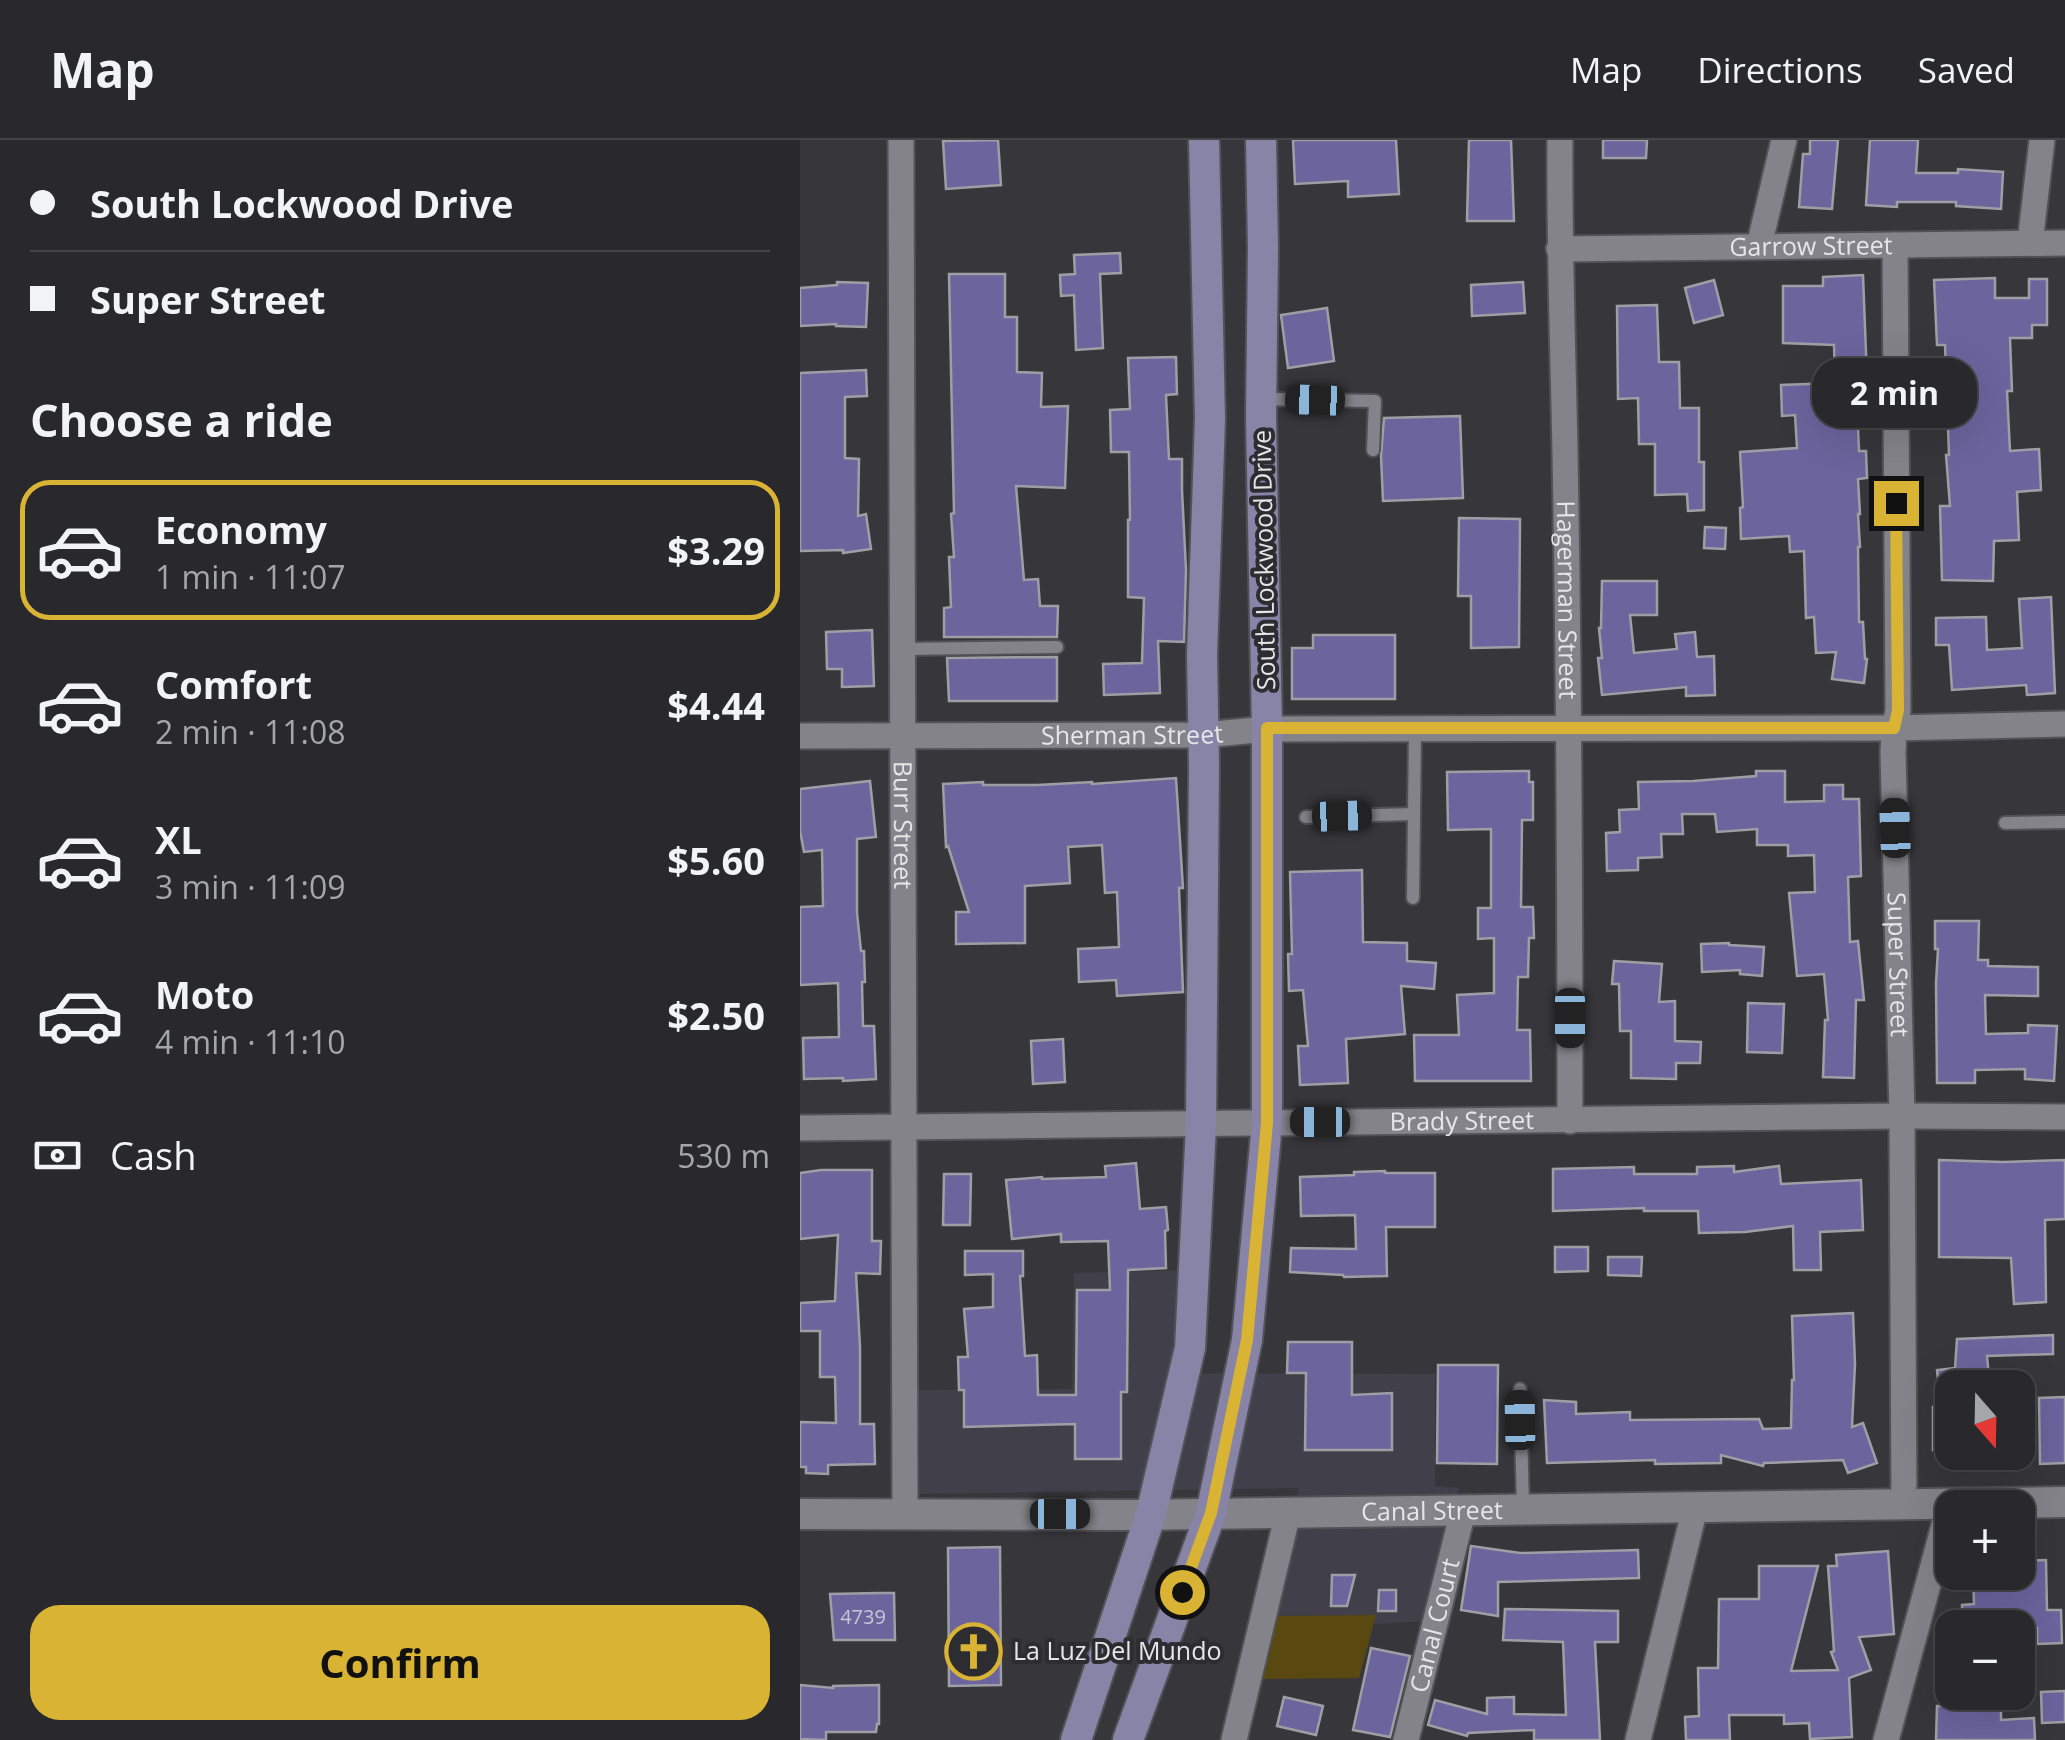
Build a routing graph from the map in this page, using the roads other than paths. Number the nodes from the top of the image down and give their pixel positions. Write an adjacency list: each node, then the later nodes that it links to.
1 (902, 140): 16 (street, Burr Street)
2 (1204, 140): 13 (main road, South Lockwood Drive)
3 (1261, 140): 12 (main road, South Lockwood Drive)
4 (1560, 140): 11 (street, Hagerman Street)
5 (1784, 140): 9 (street)
6 (2042, 140): 7 (street)
7 (2030, 243): 8 (street, Garrow Street); 10 (street, Garrow Street)
8 (2065, 243)
9 (1758, 246): 10 (street, Garrow Street); 11 (street, Garrow Street)
10 (1895, 246): 21 (street, Super Street)
11 (1559, 248): 20 (street, Hagerman Street)
12 (1261, 408): 13 (main road); 14 (lane); 18 (main road, South Lockwood Drive)
13 (1210, 420): 22 (main road, South Lockwood Drive)
14 (1373, 450)
15 (1057, 647): 16 (lane)
16 (901, 648): 24 (street, Burr Street)
17 (2065, 724): 21 (street, Sherman Street)
18 (1267, 728): 19 (street, Sherman Street); 22 (street, Sherman Street); 33 (main road, South Lockwood Drive)
19 (1415, 728): 20 (street, Sherman Street); 25 (lane)
20 (1568, 728): 21 (street, Sherman Street); 32 (street, Hagerman Street)
21 (1894, 728): 30 (street, Super Street)
22 (1204, 735): 24 (street, Sherman Street); 34 (main road, South Lockwood Drive)
23 (800, 736): 24 (street, Sherman Street)
24 (902, 736): 36 (street, Burr Street)
25 (1414, 814): 26 (lane); 29 (lane)
26 (1306, 817)
27 (2065, 822): 28 (lane)
28 (2004, 823)
29 (1412, 898)
30 (1902, 1116): 31 (street, Brady Street); 32 (street, Brady Street); 41 (street, Super Street)
31 (2065, 1117)
32 (1570, 1121): 33 (street, Brady Street)
33 (1267, 1123): 34 (street, Brady Street); 46 (main road, South Lockwood Drive)
34 (1202, 1126): 36 (street, Brady Street); 49 (main road, South Lockwood Drive)
35 (800, 1128): 36 (street, Brady Street)
36 (905, 1128): 45 (street, Burr Street)
37 (1520, 1390): 43 (lane)
38 (2035, 1502): 39 (street, Canal Street)
39 (2065, 1502)
40 (1935, 1503): 41 (street, Canal Street)
41 (1904, 1504): 42 (street, Canal Street)
42 (1695, 1508): 43 (street, Canal Street); 55 (street)
43 (1522, 1510): 44 (street, Canal Street)
44 (1463, 1511): 47 (street, Canal Street); 54 (street, Canal Court)
45 (905, 1512): 48 (street, Canal Street); 49 (street, Canal Street)
46 (1211, 1513): 47 (street, Canal Street); 49 (street, Canal Street); 52 (main road, South Lockwood Drive)
47 (1288, 1513): 53 (street)
48 (800, 1514)
49 (1151, 1514): 51 (main road, South Lockwood Drive)
50 (1935, 1559): 56 (street)
51 (1076, 1740)
52 (1128, 1740)
53 (1234, 1740)
54 (1406, 1740)
55 (1638, 1740)
56 (1886, 1740)

